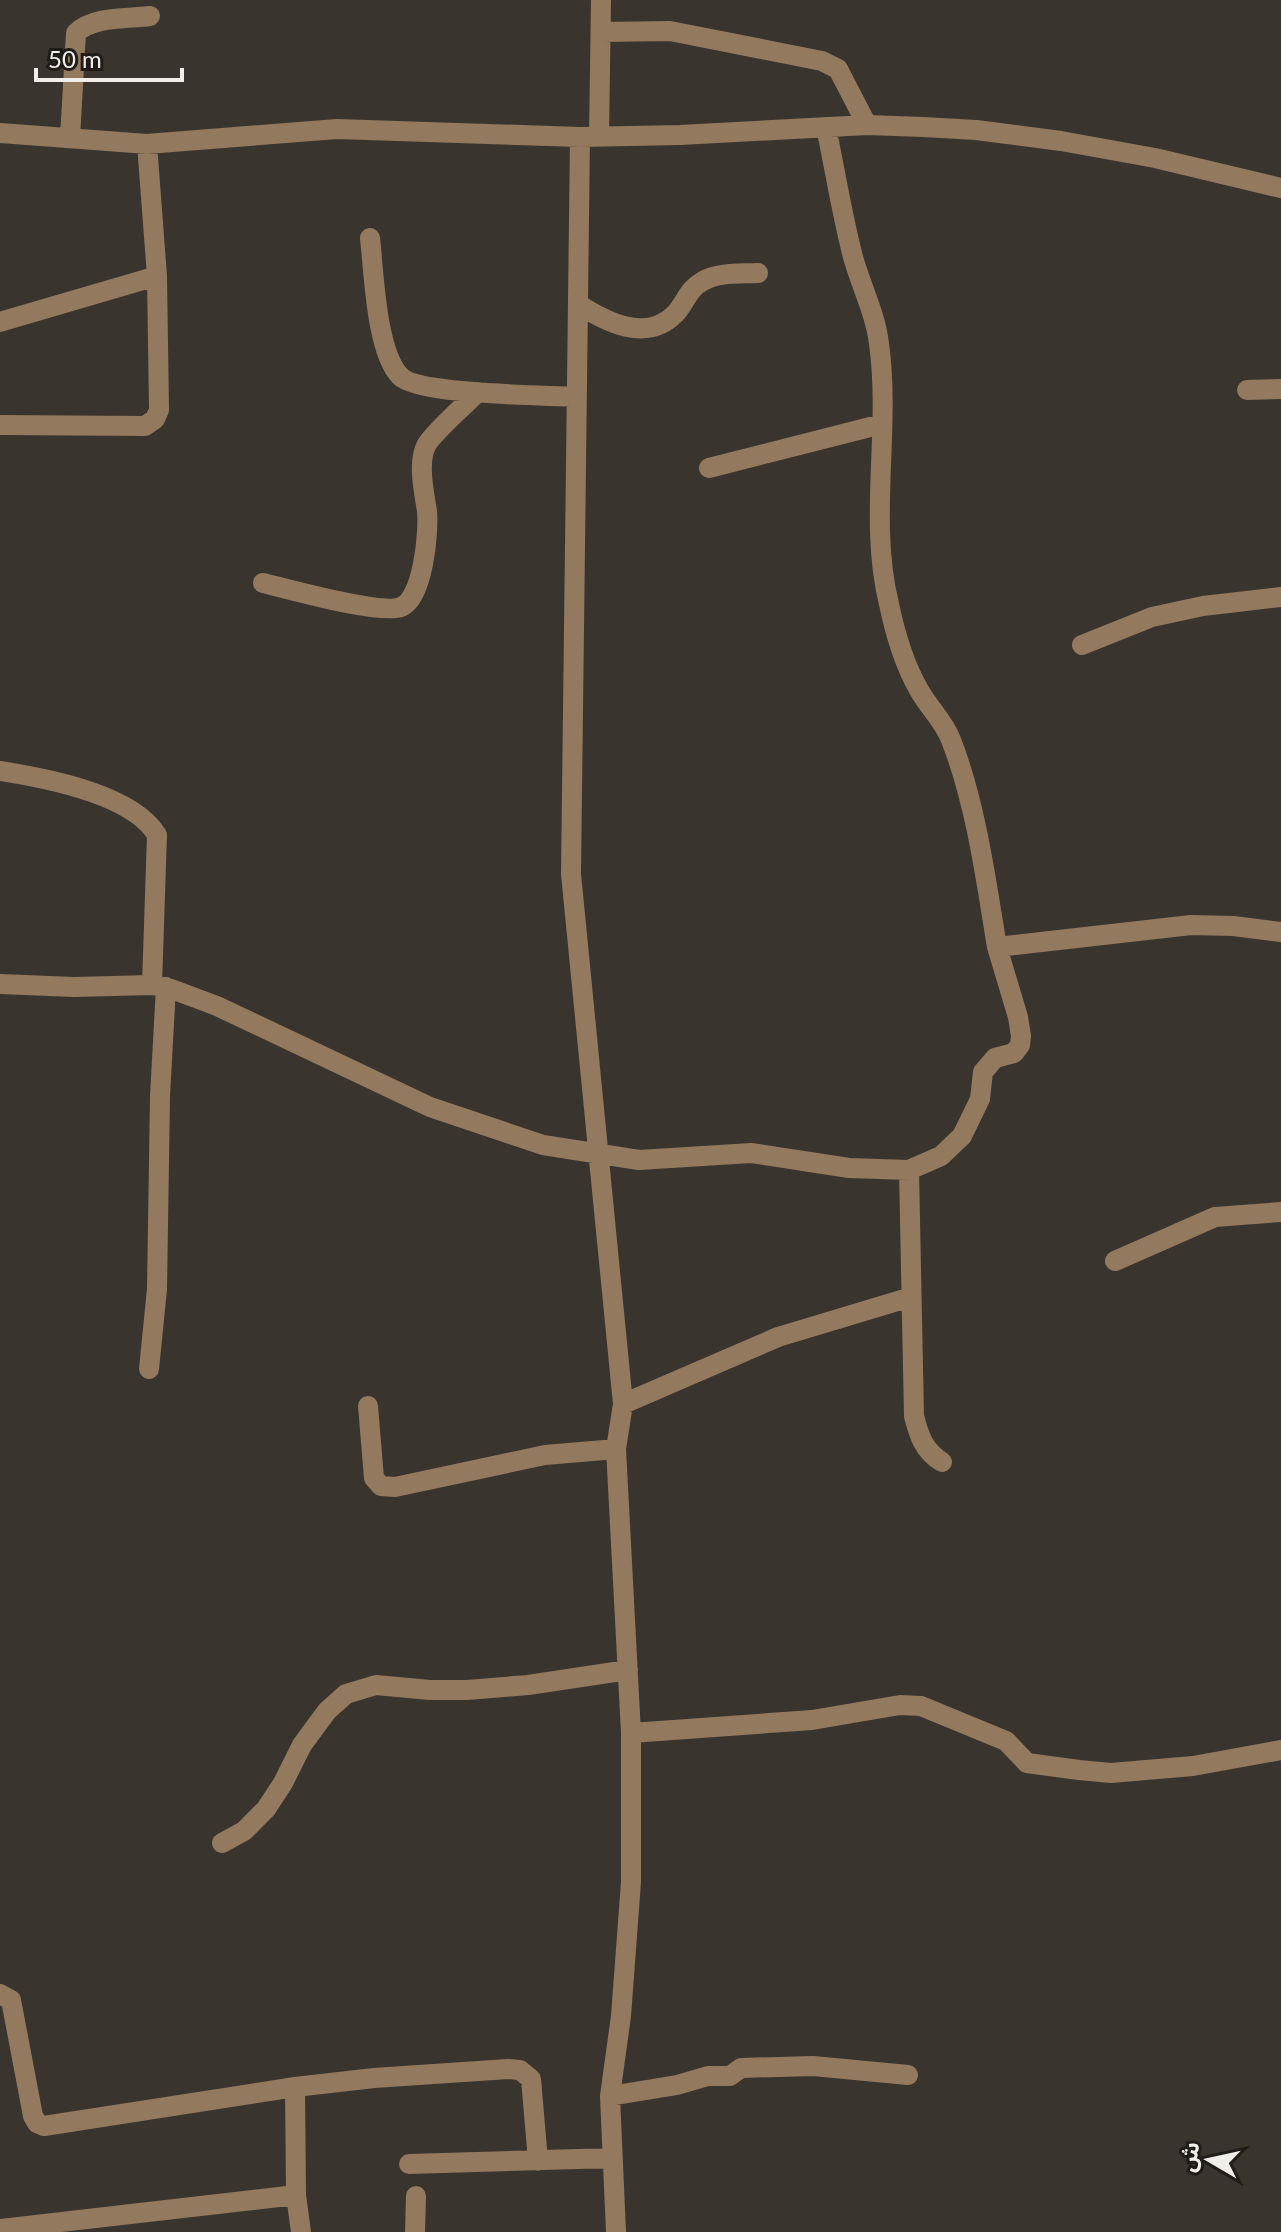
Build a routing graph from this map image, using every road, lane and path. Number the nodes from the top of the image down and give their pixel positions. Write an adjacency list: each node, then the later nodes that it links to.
1 (601, 0): 3 (street)
2 (150, 16): 8 (street)
3 (601, 32): 4 (street); 7 (street)
4 (867, 125): 5 (street); 10 (street)
5 (826, 127): 7 (street); 20 (street)
6 (0, 133): 8 (street)
7 (589, 137): 9 (street); 14 (street)
8 (70, 138): 9 (street)
9 (147, 144): 13 (street)
10 (1281, 188)
11 (370, 238): 18 (street)
12 (758, 273): 14 (street)
13 (157, 276): 15 (street); 21 (street)
14 (578, 304): 19 (street)
15 (0, 322)
16 (1281, 389): 17 (street)
17 (1247, 390)
18 (478, 392): 19 (street); 23 (street)
19 (576, 397): 31 (street)
20 (882, 424): 22 (street); 28 (street)
21 (0, 425)
22 (709, 468)
23 (263, 583)
24 (1281, 597): 25 (street)
25 (1082, 645)
26 (0, 771): 30 (street)
27 (1281, 932): 28 (street)
28 (997, 947): 32 (street)
29 (0, 984): 30 (street)
30 (159, 986): 31 (street); 36 (street)
31 (597, 1155): 32 (street); 37 (street)
32 (909, 1170): 35 (street)
33 (1281, 1212): 34 (street)
34 (1115, 1261)
35 (911, 1297): 37 (street); 40 (street)
36 (149, 1369)
37 (623, 1404): 39 (street)
38 (368, 1406): 39 (street)
39 (616, 1449): 41 (street)
40 (942, 1462)
41 (628, 1670): 42 (street); 44 (street)
42 (631, 1733): 43 (street); 48 (street)
43 (1281, 1750)
44 (222, 1843)
45 (0, 1994): 47 (street)
46 (908, 2075): 48 (street)
47 (295, 2087): 50 (street); 52 (street)
48 (610, 2096): 49 (street)
49 (612, 2158): 50 (street); 57 (street)
50 (538, 2161): 51 (street)
51 (409, 2164)
52 (296, 2195): 54 (street); 55 (street)
53 (416, 2196): 56 (street)
54 (0, 2229)
55 (301, 2232)
56 (415, 2232)
57 (616, 2232)

